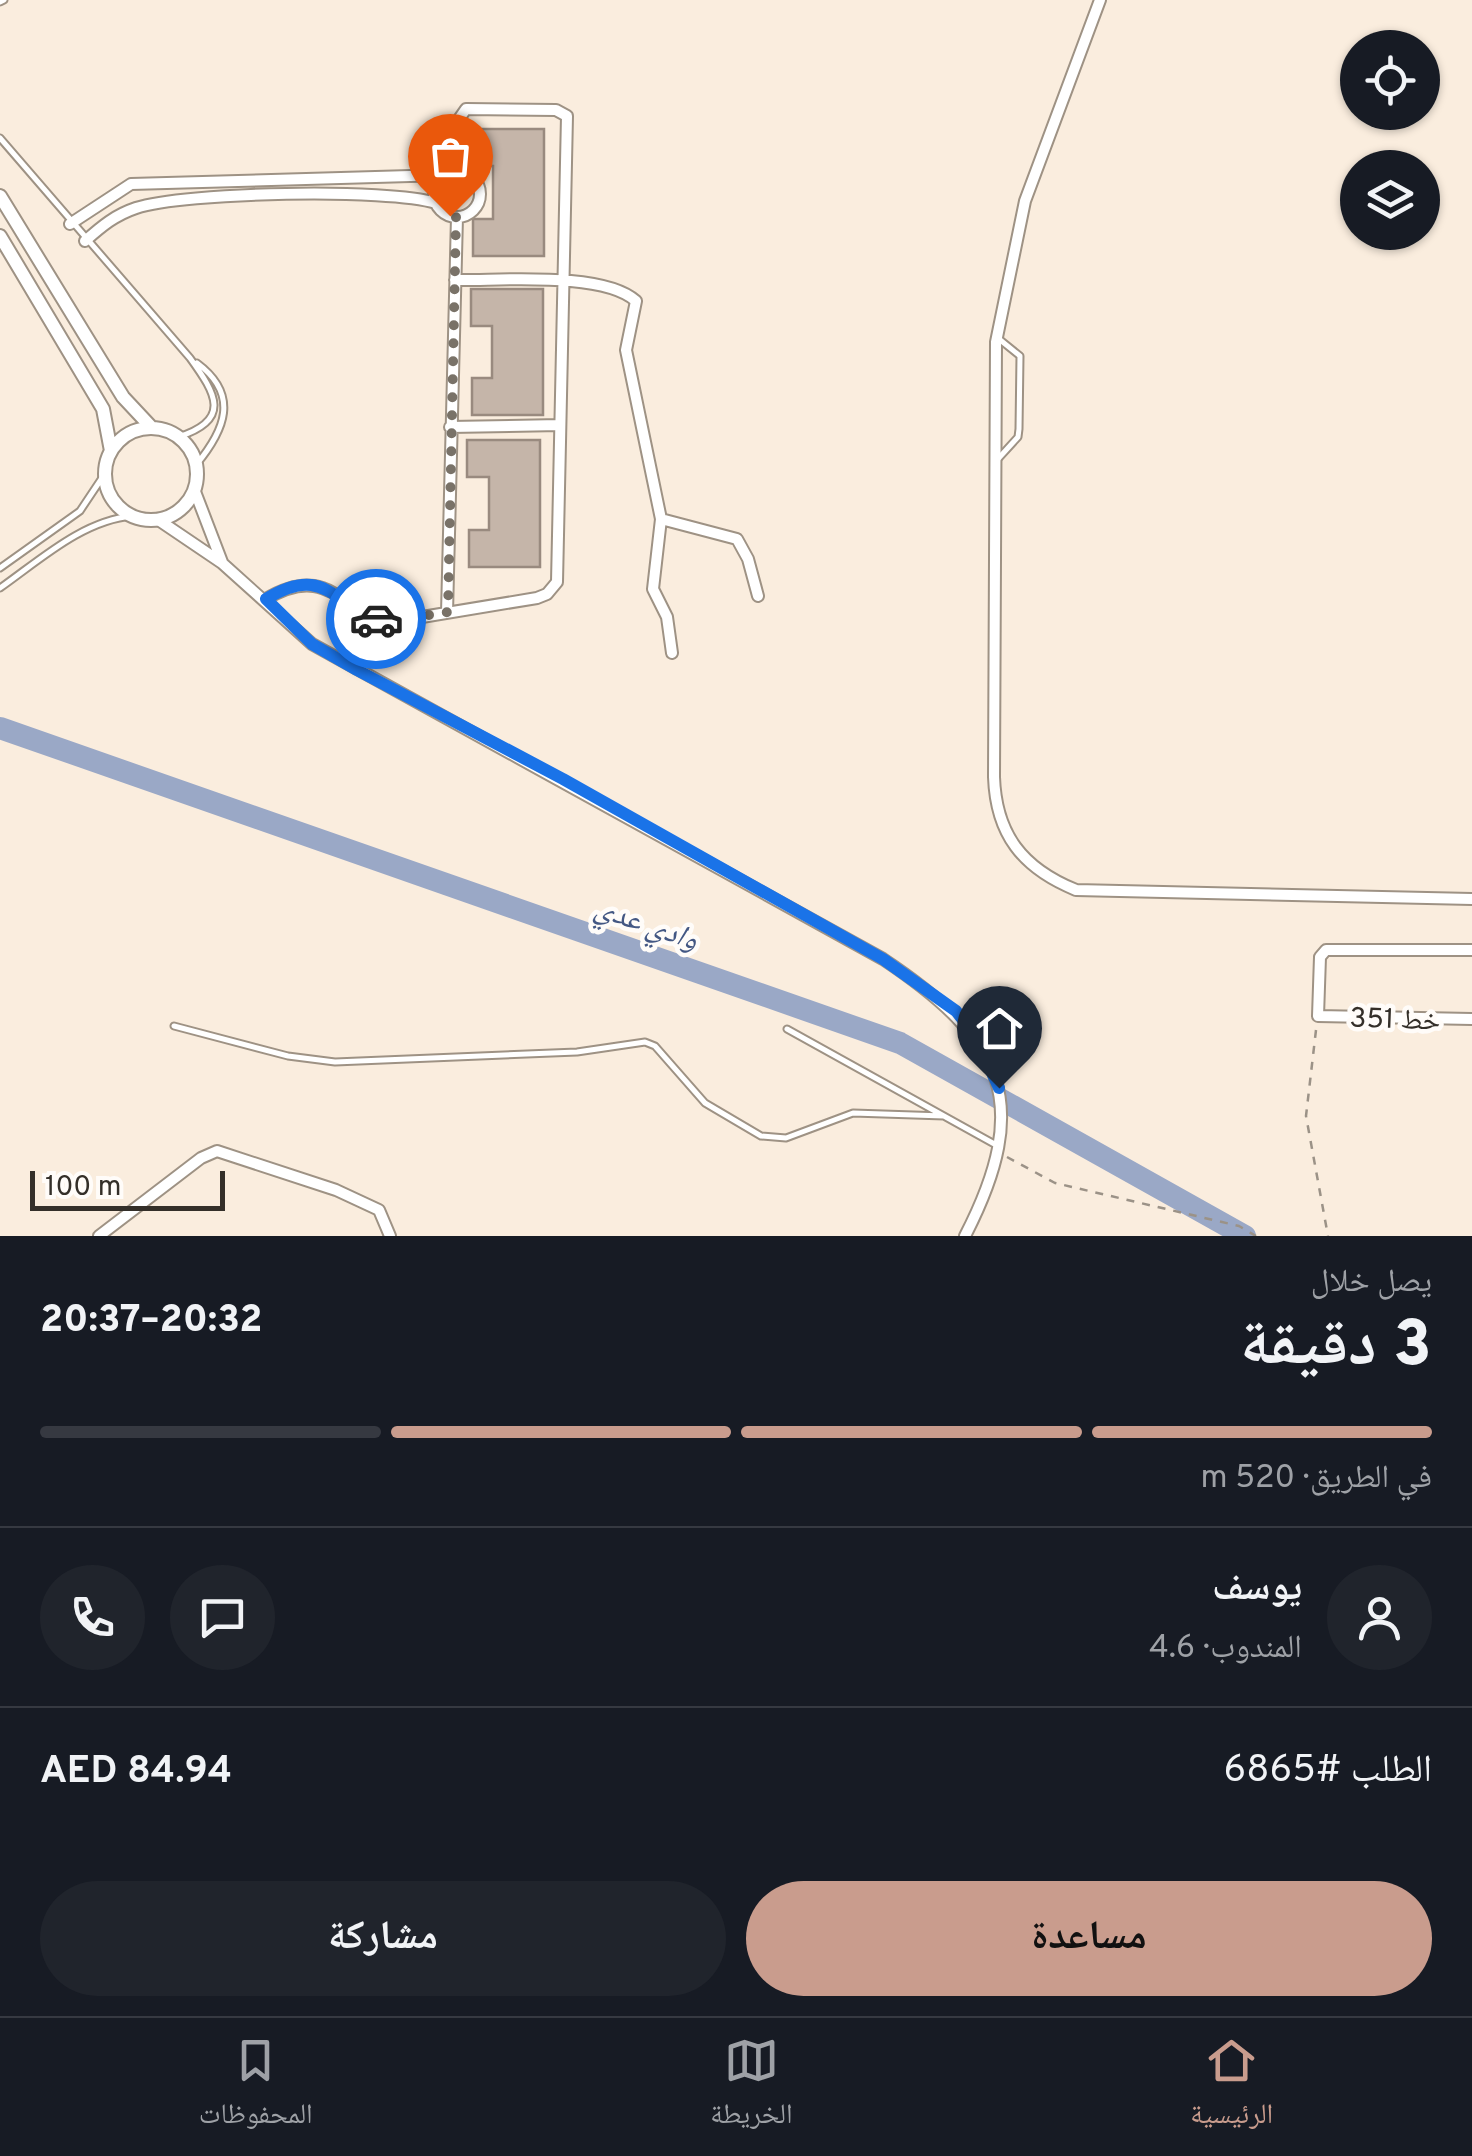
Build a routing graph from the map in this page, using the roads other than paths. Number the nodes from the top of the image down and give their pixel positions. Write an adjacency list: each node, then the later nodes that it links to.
1 (1100, 0): 12 (street)
2 (0, 138): 7 (lane)
3 (451, 173): 5 (street); 6 (street); 7 (street); 11 (street)
4 (0, 196): 16 (street)
5 (436, 203): 6 (street); 9 (street)
6 (456, 217): 10 (street)
7 (70, 224): 9 (lane)
8 (0, 236): 18 (street)
9 (86, 241): 13 (lane)
10 (455, 280): 11 (street); 15 (street)
11 (563, 281): 14 (street); 25 (street)
12 (997, 337): 19 (street); 19 (lane)
13 (190, 358): 17 (lane); 20 (lane)
14 (560, 425): 15 (street); 31 (street)
15 (450, 427): 31 (street)
16 (152, 428): 17 (street); 18 (street)
17 (178, 437): 20 (street)
18 (110, 451): 21 (street)
19 (995, 462): 33 (street)
20 (196, 465): 22 (street)
21 (104, 475): 23 (street); 27 (lane)
22 (194, 489): 24 (street); 26 (street)
23 (133, 516): 24 (street); 28 (lane)
24 (157, 519): 26 (street)
25 (661, 519): 29 (street); 32 (street)
26 (222, 563): 30 (street)
27 (0, 568)
28 (0, 588)
29 (758, 596)
30 (266, 599): 31 (street); 39 (street)
31 (448, 612)
32 (672, 653)
33 (1472, 899)
34 (1472, 950): 35 (street, خط 351)
35 (1472, 1019)
36 (174, 1026): 38 (lane)
37 (787, 1029): 38 (lane)
38 (944, 1116): 39 (lane)
39 (998, 1149): 42 (street)
40 (99, 1236): 41 (street)
41 (390, 1236)
42 (964, 1236)

